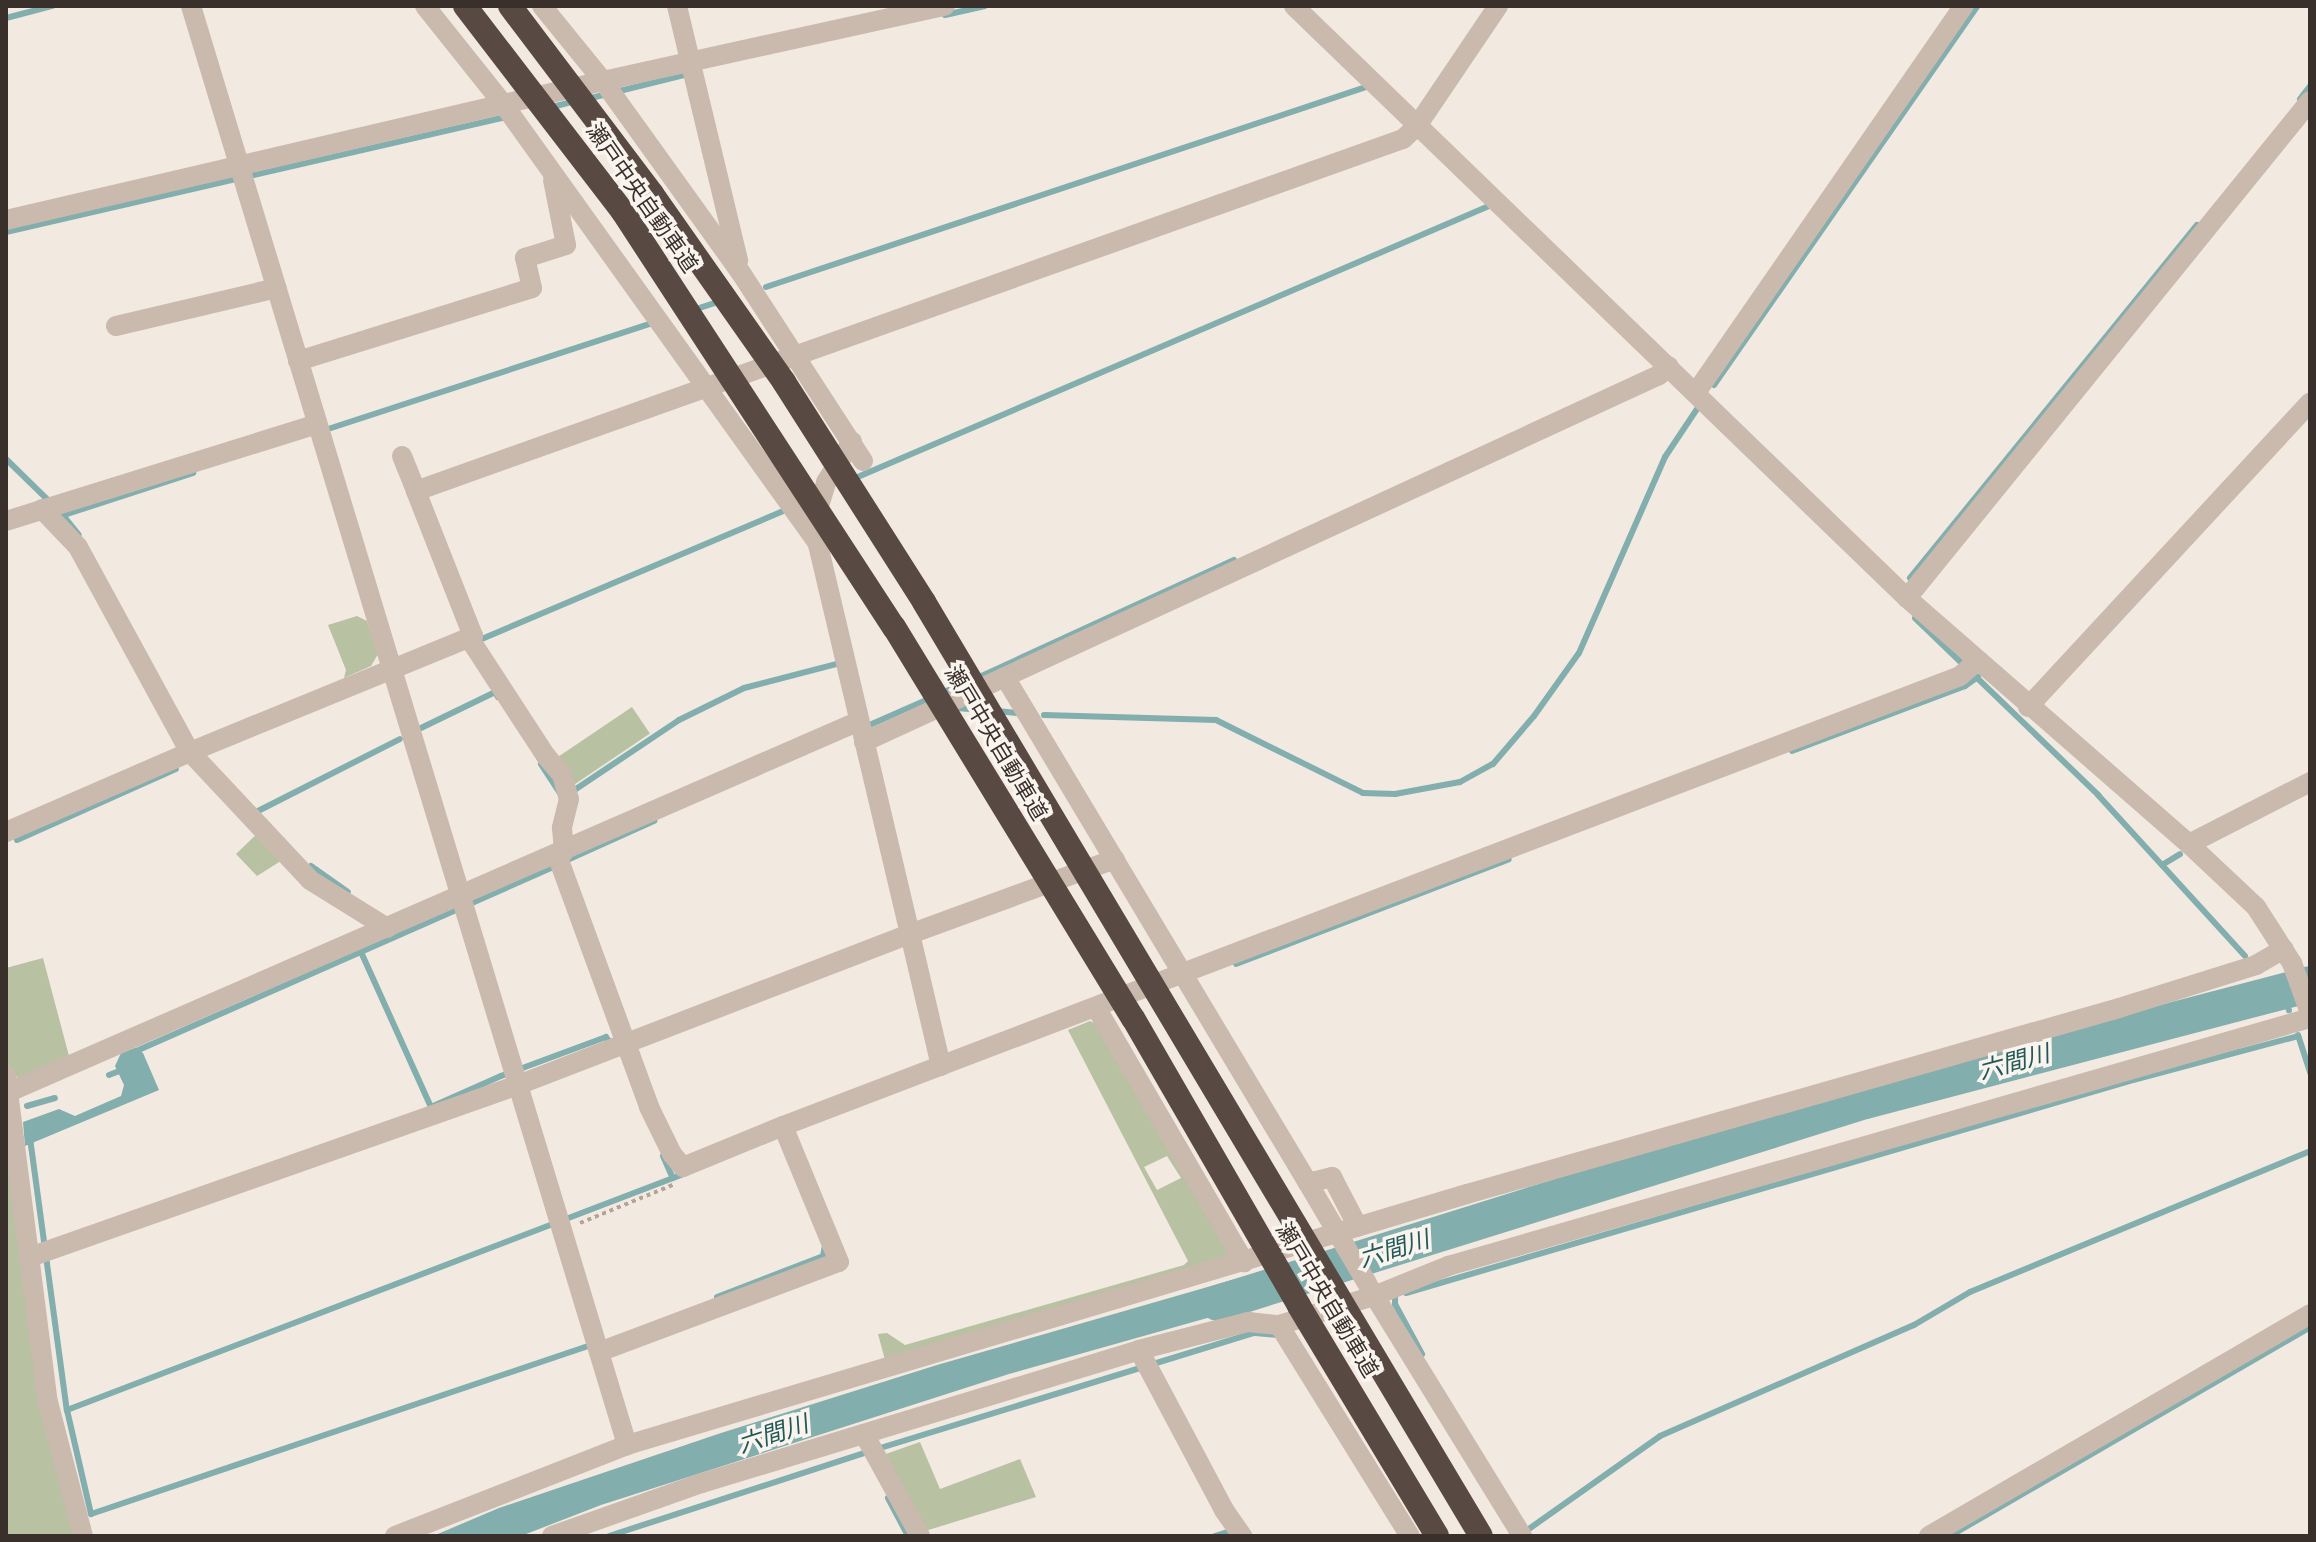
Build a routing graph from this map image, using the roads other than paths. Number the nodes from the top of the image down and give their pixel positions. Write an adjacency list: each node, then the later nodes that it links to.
1 (191, 6): 17 (street)
2 (425, 6): 14 (street)
3 (465, 6): 78 (highway, 瀬戸中央自動車道, bridge)
4 (510, 6): 79 (highway, 瀬戸中央自動車道, bridge)
5 (542, 6): 12 (street)
6 (677, 6): 11 (street)
7 (945, 6): 11 (street)
8 (1294, 6): 15 (street)
9 (1498, 6): 15 (street)
10 (1964, 6): 26 (street)
11 (694, 69): 12 (street); 19 (street)
12 (610, 91): 14 (street); 19 (street)
13 (2310, 101): 36 (street)
14 (509, 113): 16 (street); 17 (street)
15 (1413, 130): 22 (street); 24 (street)
16 (552, 172): 23 (street); 25 (street)
17 (243, 174): 18 (street); 20 (street)
18 (6, 220)
19 (741, 273): 22 (street)
20 (277, 288): 21 (street); 23 (street)
21 (116, 326)
22 (795, 354): 25 (street); 29 (street)
23 (298, 361): 28 (street)
24 (1664, 370): 26 (street); 40 (street)
25 (706, 386): 32 (street); 35 (street)
26 (1697, 391): 36 (street)
27 (2310, 402): 41 (street)
28 (319, 429): 33 (street); 39 (street)
29 (852, 442): 31 (street); 35 (street)
30 (402, 456): 32 (street)
31 (863, 461)
32 (416, 491): 37 (street)
33 (50, 507): 34 (street); 43 (street)
34 (6, 521)
35 (817, 542): 42 (street)
36 (1907, 598): 38 (street)
37 (472, 642): 39 (street); 47 (street)
38 (1972, 666): 41 (street); 53 (street)
39 (395, 674): 43 (street); 49 (street)
40 (1005, 677): 42 (street); 48 (street)
41 (2028, 707): 46 (street)
42 (861, 730): 47 (street); 51 (street)
43 (197, 753): 45 (street); 50 (street)
44 (2310, 782): 46 (street)
45 (6, 832)
46 (2189, 844): 52 (street)
47 (560, 859): 49 (street); 56 (street)
48 (1115, 859): 51 (street); 53 (street)
49 (463, 904): 50 (street); 58 (street)
50 (387, 928): 59 (street)
51 (910, 934): 56 (street); 57 (street)
52 (2288, 956): 55 (street); 62 (street)
53 (1184, 975): 54 (street); 61 (street)
54 (1097, 1009): 57 (street); 64 (street)
55 (2310, 1013): 65 (street)
56 (618, 1047): 58 (street); 60 (street)
57 (941, 1066): 60 (street)
58 (515, 1075): 63 (street); 68 (street)
59 (8, 1083): 63 (street)
60 (785, 1131): 68 (street)
61 (1308, 1183): 62 (street); 65 (street, bridge)
62 (1358, 1227): 64 (street)
63 (41, 1254): 72 (street)
64 (1244, 1262): 70 (street)
65 (1370, 1290): 67 (street); 80 (street)
66 (2310, 1314): 81 (street)
67 (1279, 1325): 69 (street); 77 (street)
68 (597, 1346): 70 (street)
69 (1145, 1361): 71 (street); 76 (street)
70 (627, 1445): 73 (street)
71 (870, 1445): 74 (street); 75 (street)
72 (83, 1536)
73 (395, 1536)
74 (552, 1536)
75 (920, 1536)
76 (1242, 1536)
77 (1410, 1536)
78 (1437, 1536)
79 (1481, 1536)
80 (1522, 1536)
81 (1929, 1536)

